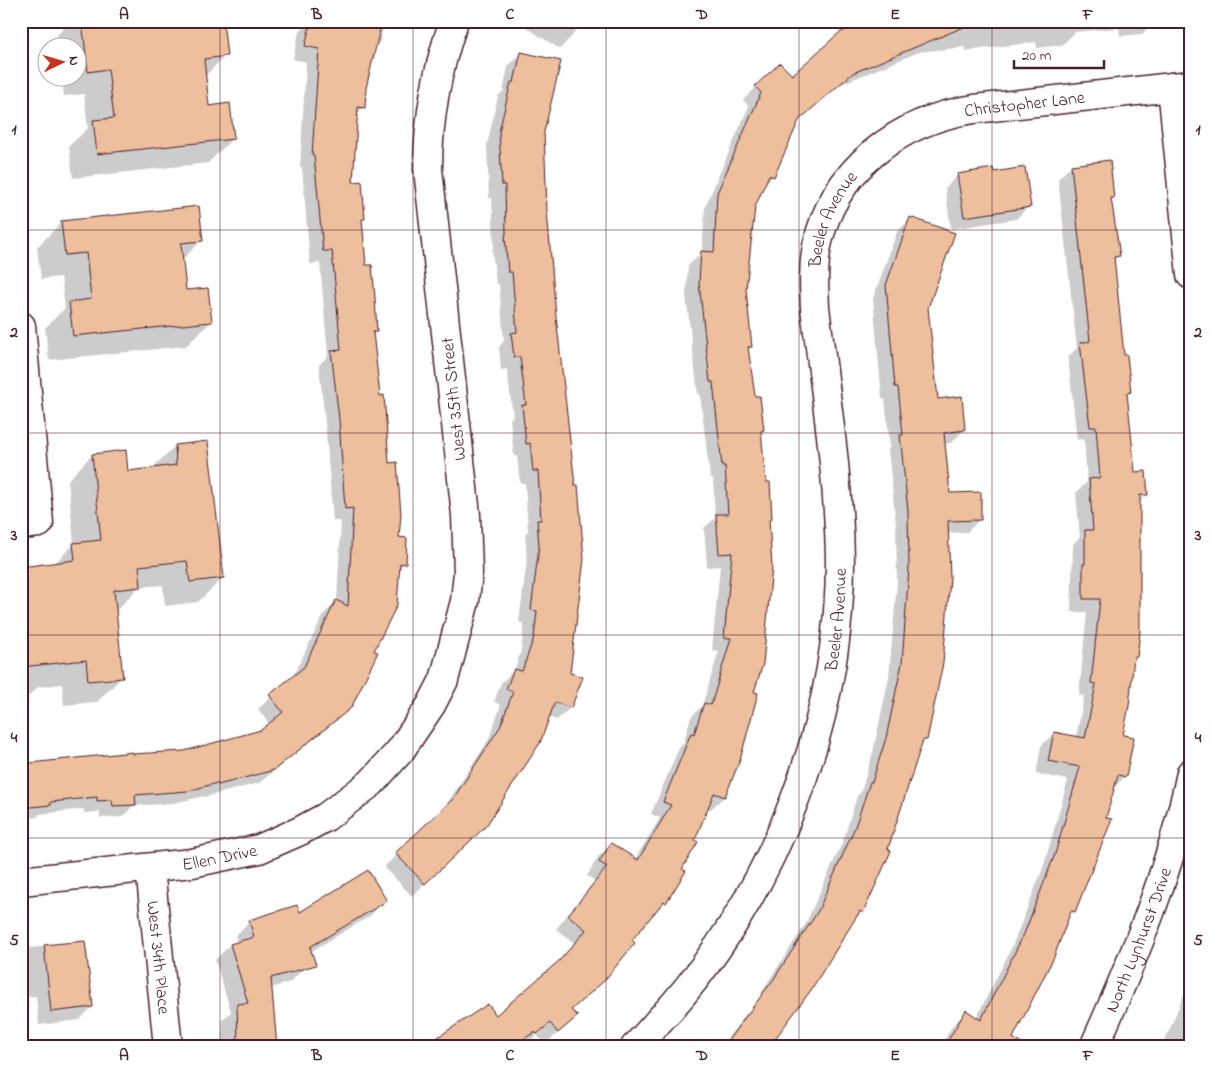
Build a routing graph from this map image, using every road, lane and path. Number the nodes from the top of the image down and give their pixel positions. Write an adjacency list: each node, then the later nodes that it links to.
1 (454, 21): 7 (street, West 35th Street)
2 (1181, 86): 3 (street, Christopher Lane); 4 (street)
3 (871, 155): 12 (street, Beeler Avenue)
4 (1191, 274)
5 (21, 326): 6 (street)
6 (21, 525)
7 (392, 762): 9 (street, Ellen Drive)
8 (1191, 773): 13 (street, North Lynhurst Drive)
9 (150, 868): 10 (street, Ellen Drive); 11 (street, West 34th Place)
10 (21, 881)
11 (168, 1047)
12 (634, 1047)
13 (1094, 1047)

